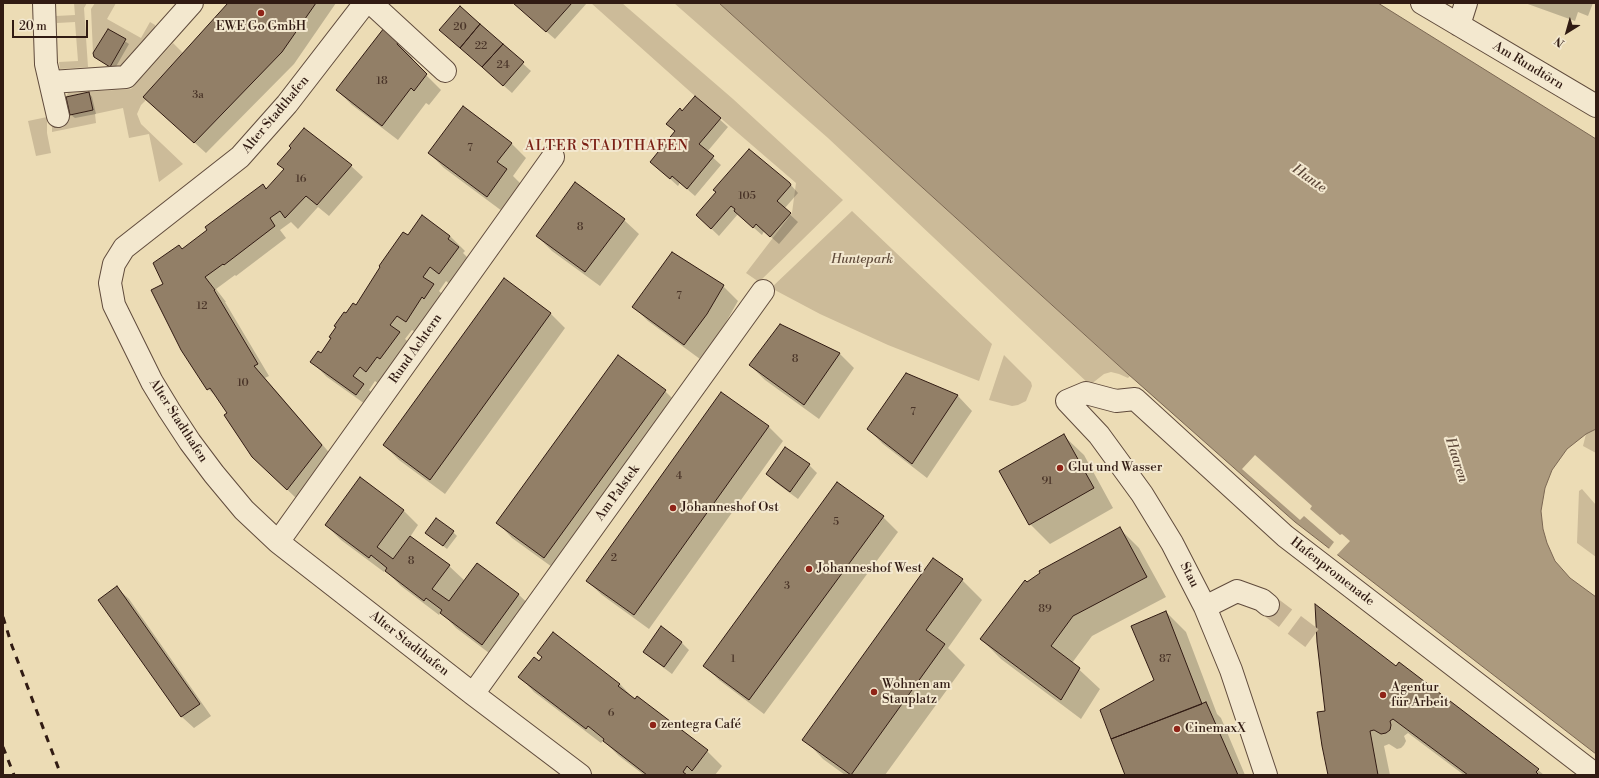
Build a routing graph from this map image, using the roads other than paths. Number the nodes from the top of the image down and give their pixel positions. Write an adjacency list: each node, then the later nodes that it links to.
1 (44, 3): 9 (street)
2 (192, 3): 9 (street)
3 (365, 3): 15 (street, Alter Stadthafen)
4 (370, 3): 8 (street)
5 (1422, 3): 7 (street, Am Rundtörn)
6 (1466, 3): 7 (street)
7 (1459, 26): 10 (street, Am Rundtörn)
8 (445, 72)
9 (51, 82): 11 (street)
10 (1596, 106)
11 (58, 116)
12 (553, 156): 15 (street, Rund Achtern)
13 (763, 290): 18 (street, Am Palstek)
14 (1067, 400): 17 (street, Stau); 21 (street, Hafenpromenade)
15 (278, 542): 18 (street, Alter Stadthafen)
16 (1268, 605): 17 (street)
17 (1205, 607): 20 (street, Stau)
18 (473, 694): 19 (street, Alter Stadthafen)
19 (580, 775)
20 (1266, 775)
21 (1596, 775)

